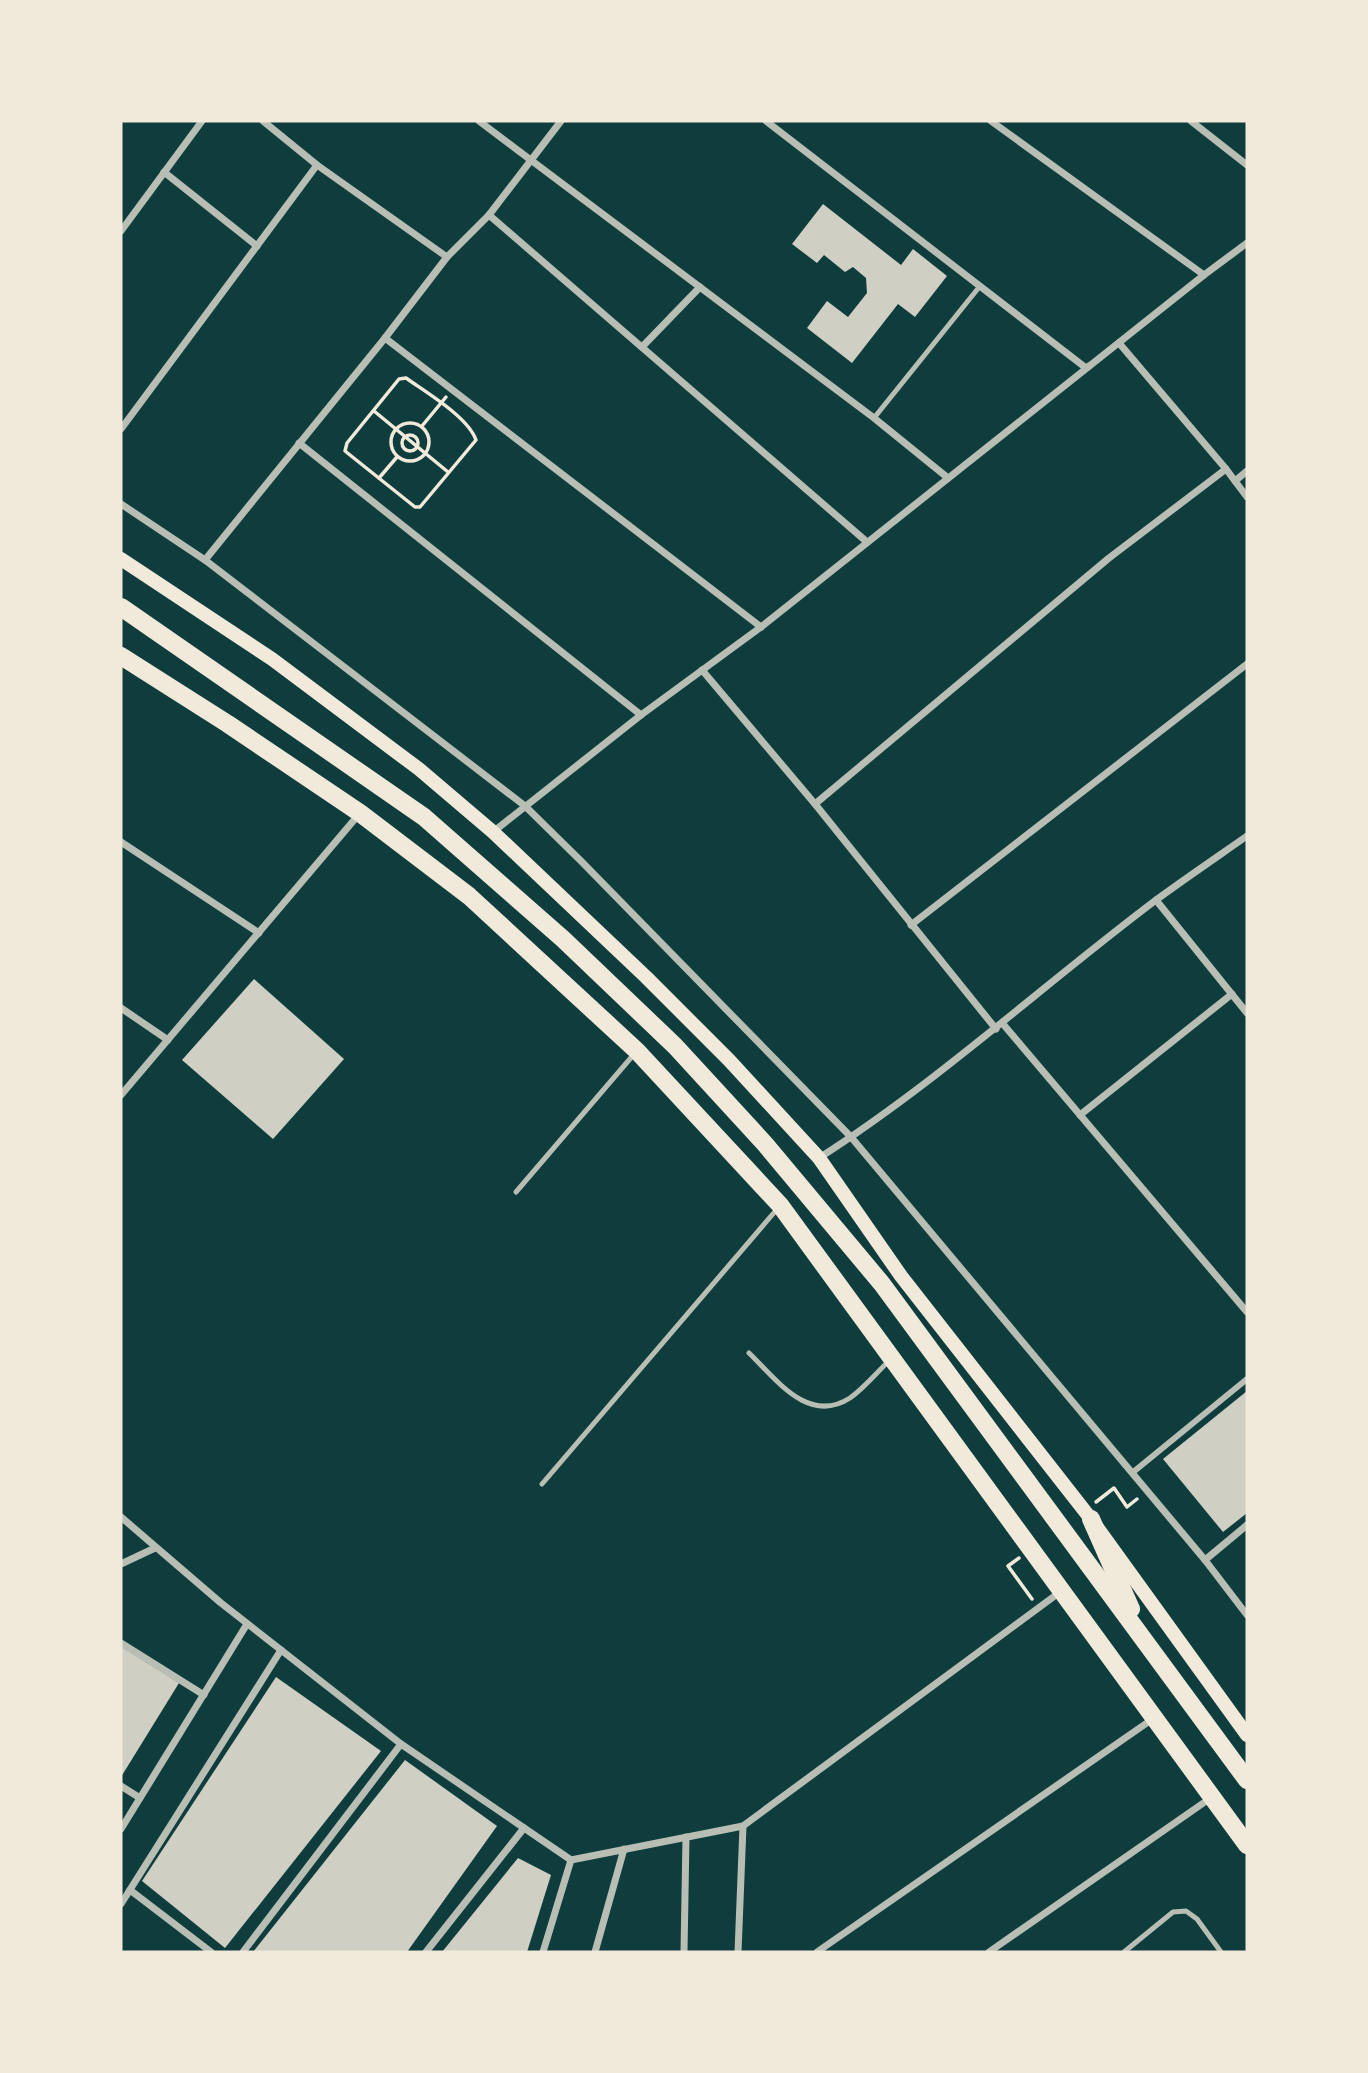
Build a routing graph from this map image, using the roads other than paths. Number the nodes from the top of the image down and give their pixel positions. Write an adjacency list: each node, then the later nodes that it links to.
1 (202, 121): 11 (street)
2 (262, 121): 9 (street)
3 (479, 121): 8 (street)
4 (562, 121): 8 (street)
5 (766, 121): 18 (street)
6 (991, 121): 17 (street)
7 (1191, 121): 10 (street)
8 (531, 160): 12 (street); 19 (street)
9 (317, 165): 15 (street); 16 (street)
10 (1247, 165)
11 (164, 172): 13 (street); 15 (street)
12 (489, 215): 16 (street); 22 (street)
13 (121, 231)
14 (1247, 243): 17 (street)
15 (257, 246): 25 (street)
16 (447, 257): 20 (street)
17 (1203, 275): 21 (street)
18 (980, 286): 23 (street); 24 (lane)
19 (700, 287): 22 (street); 24 (street)
20 (385, 338): 26 (street); 37 (street)
21 (1119, 343): 23 (street); 27 (street)
22 (642, 347): 33 (street)
23 (1099, 360): 29 (street)
24 (874, 418): 29 (street)
25 (121, 429)
26 (299, 443): 35 (street); 44 (street)
27 (1226, 469): 30 (street); 45 (street)
28 (1247, 471): 30 (street)
29 (948, 478): 33 (street)
30 (1235, 481): 31 (street)
31 (1247, 497)
32 (121, 504): 35 (street)
33 (867, 542): 37 (street)
34 (121, 559): 48 (main road)
35 (205, 560): 46 (street)
36 (121, 607): 84 (highway)
37 (761, 627): 41 (street)
38 (121, 656): 40 (highway)
39 (1244, 666): 43 (street); 52 (street)
40 (142, 669): 42 (highway); 47 (highway)
41 (702, 670): 44 (street); 45 (street)
42 (121, 671)
43 (1247, 676)
44 (641, 715): 46 (street)
45 (815, 804): 52 (street)
46 (525, 806): 48 (street); 63 (street)
47 (360, 813): 53 (street); 60 (highway)
48 (493, 832): 64 (main road)
49 (1247, 836): 51 (street)
50 (121, 842): 53 (street)
51 (1156, 901): 54 (street); 57 (street)
52 (911, 925): 58 (street)
53 (259, 933): 59 (street)
54 (1232, 994): 56 (street); 62 (street)
55 (121, 1009): 59 (street)
56 (1247, 1013)
57 (1003, 1024): 58 (street); 62 (street)
58 (996, 1029): 63 (street)
59 (168, 1040): 61 (street)
60 (638, 1051): 65 (lane); 66 (highway)
61 (121, 1094)
62 (1080, 1115): 67 (street)
63 (851, 1137): 64 (street); 71 (street)
64 (819, 1158): 74 (main road)
65 (516, 1192)
66 (780, 1205): 69 (highway); 72 (lane)
67 (1247, 1312)
68 (749, 1353): 69 (lane)
69 (892, 1357): 79 (highway)
70 (1247, 1379): 71 (street)
71 (1132, 1473): 77 (street)
72 (542, 1484)
73 (121, 1517): 76 (street)
74 (1091, 1519): 84 (highway); 87 (main road)
75 (1247, 1525): 77 (street)
76 (156, 1548): 78 (street); 81 (street)
77 (1205, 1560): 80 (street)
78 (121, 1564)
79 (1060, 1591): 86 (highway); 93 (street)
80 (1247, 1615)
81 (247, 1624): 83 (street); 85 (street)
82 (121, 1643): 85 (street)
83 (281, 1650): 88 (street); 100 (street)
84 (1153, 1653): 89 (highway)
85 (204, 1695): 92 (street)
86 (1155, 1718): 91 (highway); 109 (street)
87 (1247, 1735)
88 (401, 1744): 94 (street); 103 (street)
89 (1247, 1780)
90 (121, 1786): 92 (street)
91 (1212, 1797): 97 (highway); 110 (street)
92 (140, 1798): 95 (street)
93 (743, 1826): 96 (street); 108 (street)
94 (524, 1828): 99 (street); 104 (street)
95 (121, 1829)
96 (686, 1838): 98 (street); 107 (street)
97 (1247, 1846)
98 (624, 1849): 99 (street); 106 (street)
99 (571, 1860): 105 (street)
100 (130, 1890): 101 (street); 102 (street)
101 (121, 1904)
102 (211, 1952)
103 (243, 1952)
104 (426, 1952)
105 (543, 1952)
106 (595, 1952)
107 (684, 1952)
108 (738, 1952)
109 (817, 1952)
110 (989, 1952)
111 (1124, 1952): 112 (lane)
112 (1221, 1952)

